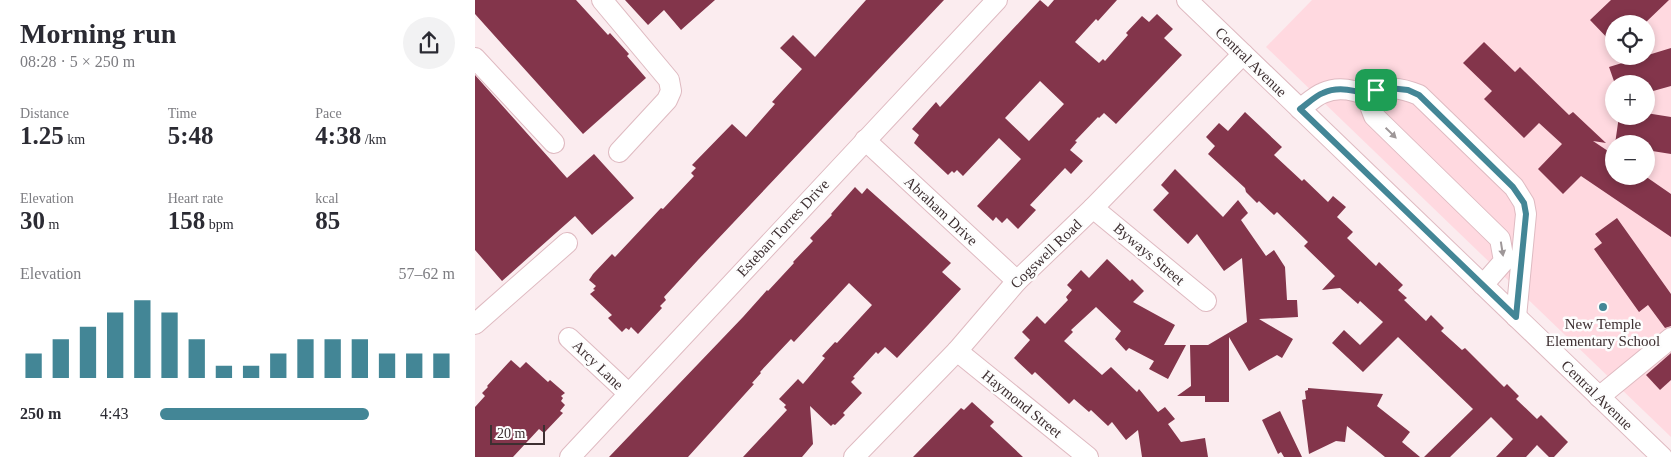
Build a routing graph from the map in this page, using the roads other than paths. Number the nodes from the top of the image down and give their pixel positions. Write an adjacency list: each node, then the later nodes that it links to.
1 (602, 0): 10 (street)
2 (997, 0): 8 (street, Esteban Torres Drive)
3 (1187, 0): 4 (street, Central Avenue)
4 (1243, 54): 7 (street, Central Avenue); 11 (street, Cogswell Road)
5 (475, 58): 9 (street)
6 (1369, 96): 7 (street); 14 (street, one-way to 14); 16 (street)
7 (1300, 109): 14 (street, Central Avenue)
8 (865, 140): 13 (street, Abraham Drive); 21 (street, Esteban Torres Drive)
9 (554, 143)
10 (619, 152)
11 (1093, 208): 13 (street, Cogswell Road); 15 (street, Byways Street)
12 (567, 243): 17 (street)
13 (1017, 281): 20 (street, Cogswell Road)
14 (1483, 285): 16 (street, Central Avenue)
15 (1206, 301)
16 (1516, 317): 22 (street, Central Avenue)
17 (475, 324)
18 (569, 338): 21 (street, Arcy Lane)
19 (1671, 338): 22 (street)
20 (957, 351): 24 (street, Cogswell Road); 25 (street, Haymond Street)
21 (628, 393): 23 (street, Esteban Torres Drive)
22 (1599, 397): 26 (street, Central Avenue)
23 (569, 457)
24 (854, 457)
25 (1088, 457)
26 (1662, 457)

